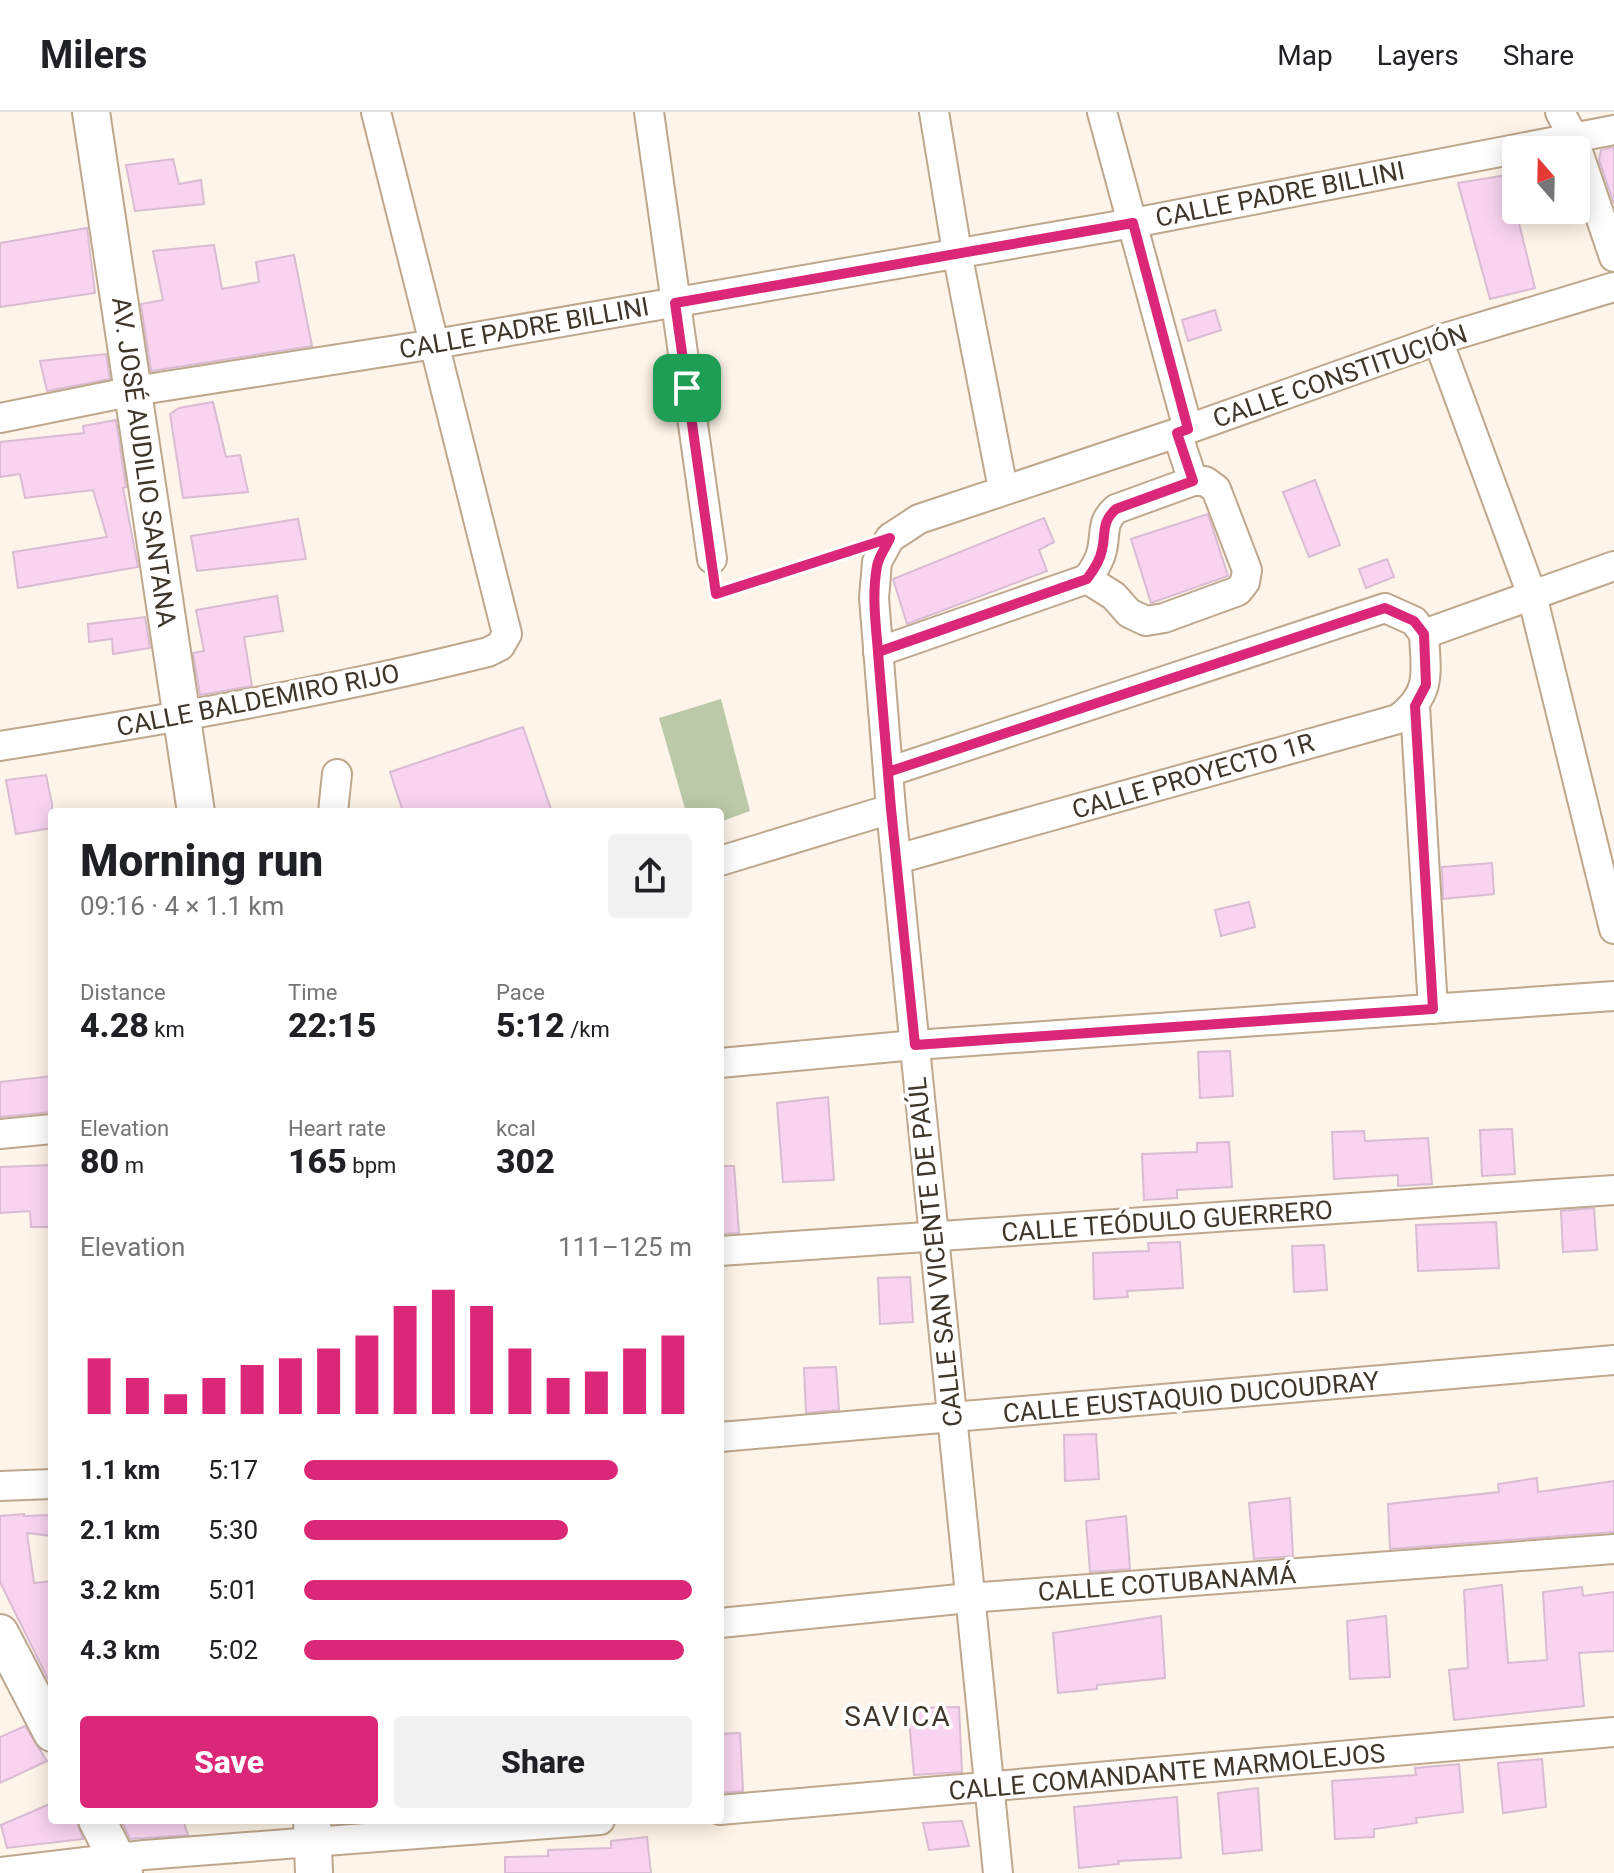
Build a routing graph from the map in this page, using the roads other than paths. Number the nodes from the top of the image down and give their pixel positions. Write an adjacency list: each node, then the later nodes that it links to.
1 (91, 112): 15 (main road, AV. JOSÉ AUDILIO SANTANA)
2 (376, 112): 14 (street)
3 (649, 112): 12 (street)
4 (934, 112): 9 (street)
5 (1102, 112): 8 (street)
6 (1566, 124): 7 (street, CALLE PADRE BILLINI); 8 (street, CALLE PADRE BILLINI); 10 (street)
7 (1614, 130)
8 (1133, 223): 9 (street, CALLE PADRE BILLINI); 17 (street)
9 (957, 252): 12 (street, CALLE PADRE BILLINI); 19 (street)
10 (1614, 257)
11 (1614, 287): 13 (street, CALLE CONSTITUCIÓN)
12 (675, 303): 14 (street, CALLE PADRE BILLINI); 21 (street)
13 (1438, 340): 17 (street, CALLE CONSTITUCIÓN); 24 (street)
14 (435, 344): 15 (street, CALLE PADRE BILLINI); 28 (street, CALLE BALDEMIRO RIJO)
15 (134, 391): 16 (street, CALLE PADRE BILLINI); 28 (main road, AV. JOSÉ AUDILIO SANTANA)
16 (0, 418)
17 (1182, 431): 18 (street); 19 (street, CALLE CONSTITUCIÓN)
18 (1193, 481): 23 (street); 23 (street)
19 (1003, 489): 20 (street, CALLE CONSTITUCIÓN)
20 (890, 538): 26 (street, CALLE SAN VICENTE DE PAÚL)
21 (712, 559)
22 (1614, 566): 24 (street)
23 (1087, 579): 26 (street)
24 (1532, 595): 25 (street); 35 (street)
25 (1424, 634): 27 (street); 30 (street)
26 (878, 652): 30 (street, CALLE SAN VICENTE DE PAÚL)
27 (1415, 706): 36 (street, CALLE PROYECTO 1R); 40 (street)
28 (181, 717): 29 (street, CALLE BALDEMIRO RIJO); 32 (main road, AV. JOSÉ AUDILIO SANTANA)
29 (0, 746)
30 (888, 772): 34 (street, CALLE SAN VICENTE DE PAÚL)
31 (337, 774): 33 (street)
32 (195, 808)
33 (333, 808)
34 (891, 809): 36 (street, CALLE SAN VICENTE DE PAÚL); 37 (street)
35 (1605, 847): 38 (street)
36 (897, 859): 41 (street, CALLE SAN VICENTE DE PAÚL)
37 (724, 860)
38 (1614, 929)
39 (1614, 996): 40 (street)
40 (1433, 1009): 41 (street)
41 (915, 1045): 42 (street); 46 (street, CALLE SAN VICENTE DE PAÚL)
42 (724, 1063)
43 (48, 1129): 44 (street)
44 (0, 1134)
45 (1614, 1190): 46 (street, CALLE TEÓDULO GUERRERO)
46 (933, 1237): 47 (street, CALLE TEÓDULO GUERRERO); 49 (street, CALLE SAN VICENTE DE PAÚL)
47 (724, 1251)
48 (1614, 1360): 49 (street, CALLE EUSTAQUIO DUCOUDRAY)
49 (951, 1418): 50 (street, CALLE EUSTAQUIO DUCOUDRAY); 54 (street, CALLE SAN VICENTE DE PAÚL)
50 (724, 1437)
51 (48, 1484): 52 (street)
52 (0, 1486)
53 (1614, 1549): 54 (street, CALLE COTUBANAMÁ)
54 (969, 1598): 55 (street, CALLE COTUBANAMÁ); 59 (street, CALLE SAN VICENTE DE PAÚL)
55 (724, 1623)
56 (0, 1633): 57 (main road)
57 (48, 1725)
58 (1614, 1732): 59 (street, CALLE COMANDANTE MARMOLEJOS)
59 (989, 1788): 60 (street, CALLE COMANDANTE MARMOLEJOS); 66 (street, CALLE SAN VICENTE DE PAÚL)
60 (724, 1810)
61 (99, 1824): 64 (main road)
62 (556, 1824): 63 (street)
63 (313, 1846): 64 (street)
64 (120, 1865): 65 (street)
65 (0, 1872)
66 (998, 1873)

